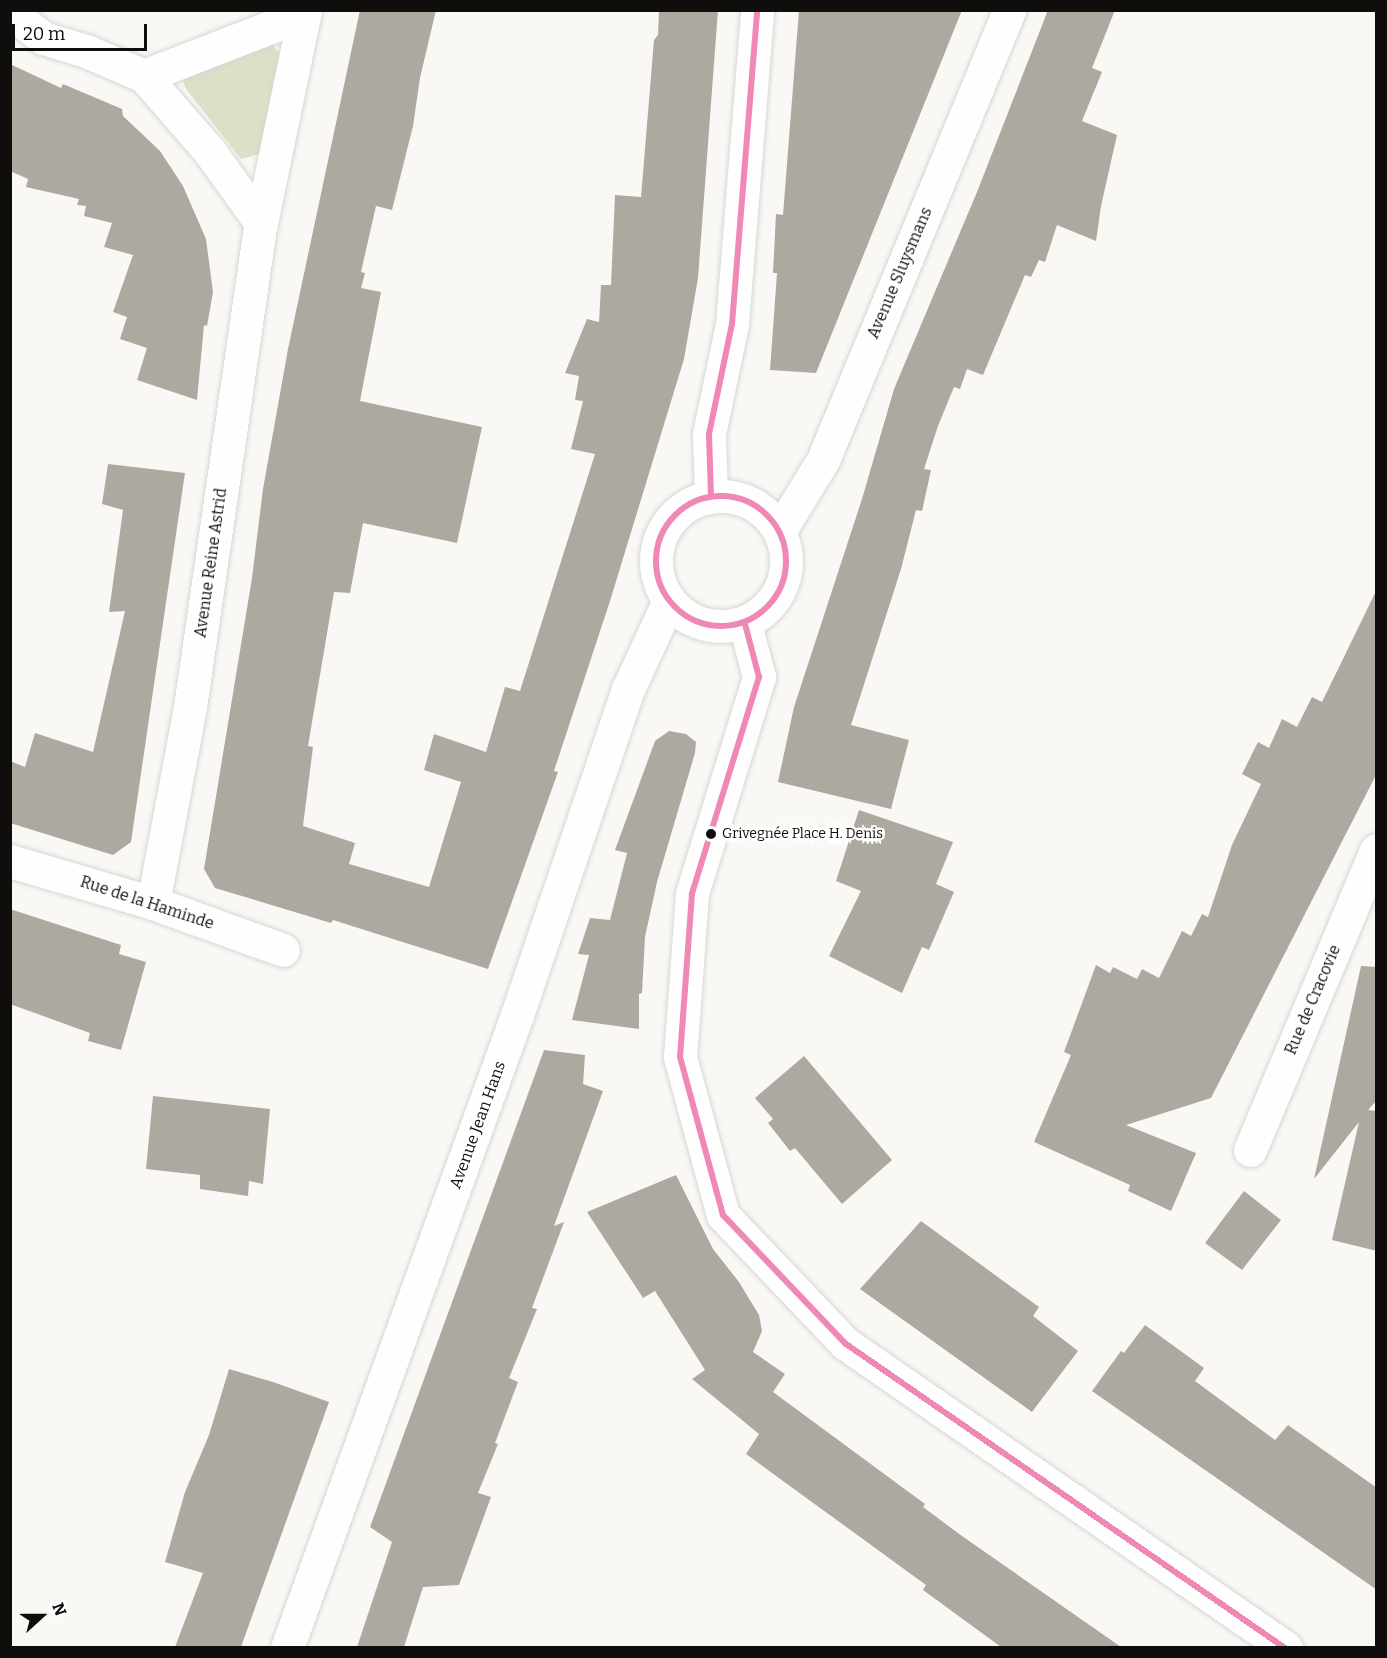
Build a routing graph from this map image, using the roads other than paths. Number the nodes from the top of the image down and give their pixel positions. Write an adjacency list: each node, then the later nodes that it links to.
1 (757, 10): 7 (street)
2 (1010, 10): 8 (street, Avenue Sluysmans)
3 (10, 12): 5 (street)
4 (305, 12): 5 (street, Avenue Reine Astrid); 6 (street, Avenue Reine Astrid)
5 (144, 76): 6 (street)
6 (261, 223): 13 (street, Avenue Reine Astrid)
7 (711, 495): 8 (street); 9 (street)
8 (780, 530): 10 (street)
9 (668, 603): 10 (street); 16 (street, Avenue Jean Hans)
10 (745, 624): 17 (street)
11 (1377, 850): 15 (street, Rue de Cracovie)
12 (10, 861): 13 (street, Rue de la Haminde)
13 (153, 903): 14 (street, Rue de la Haminde)
14 (283, 950)
15 (1250, 1149)
16 (287, 1647)
17 (1286, 1647)

